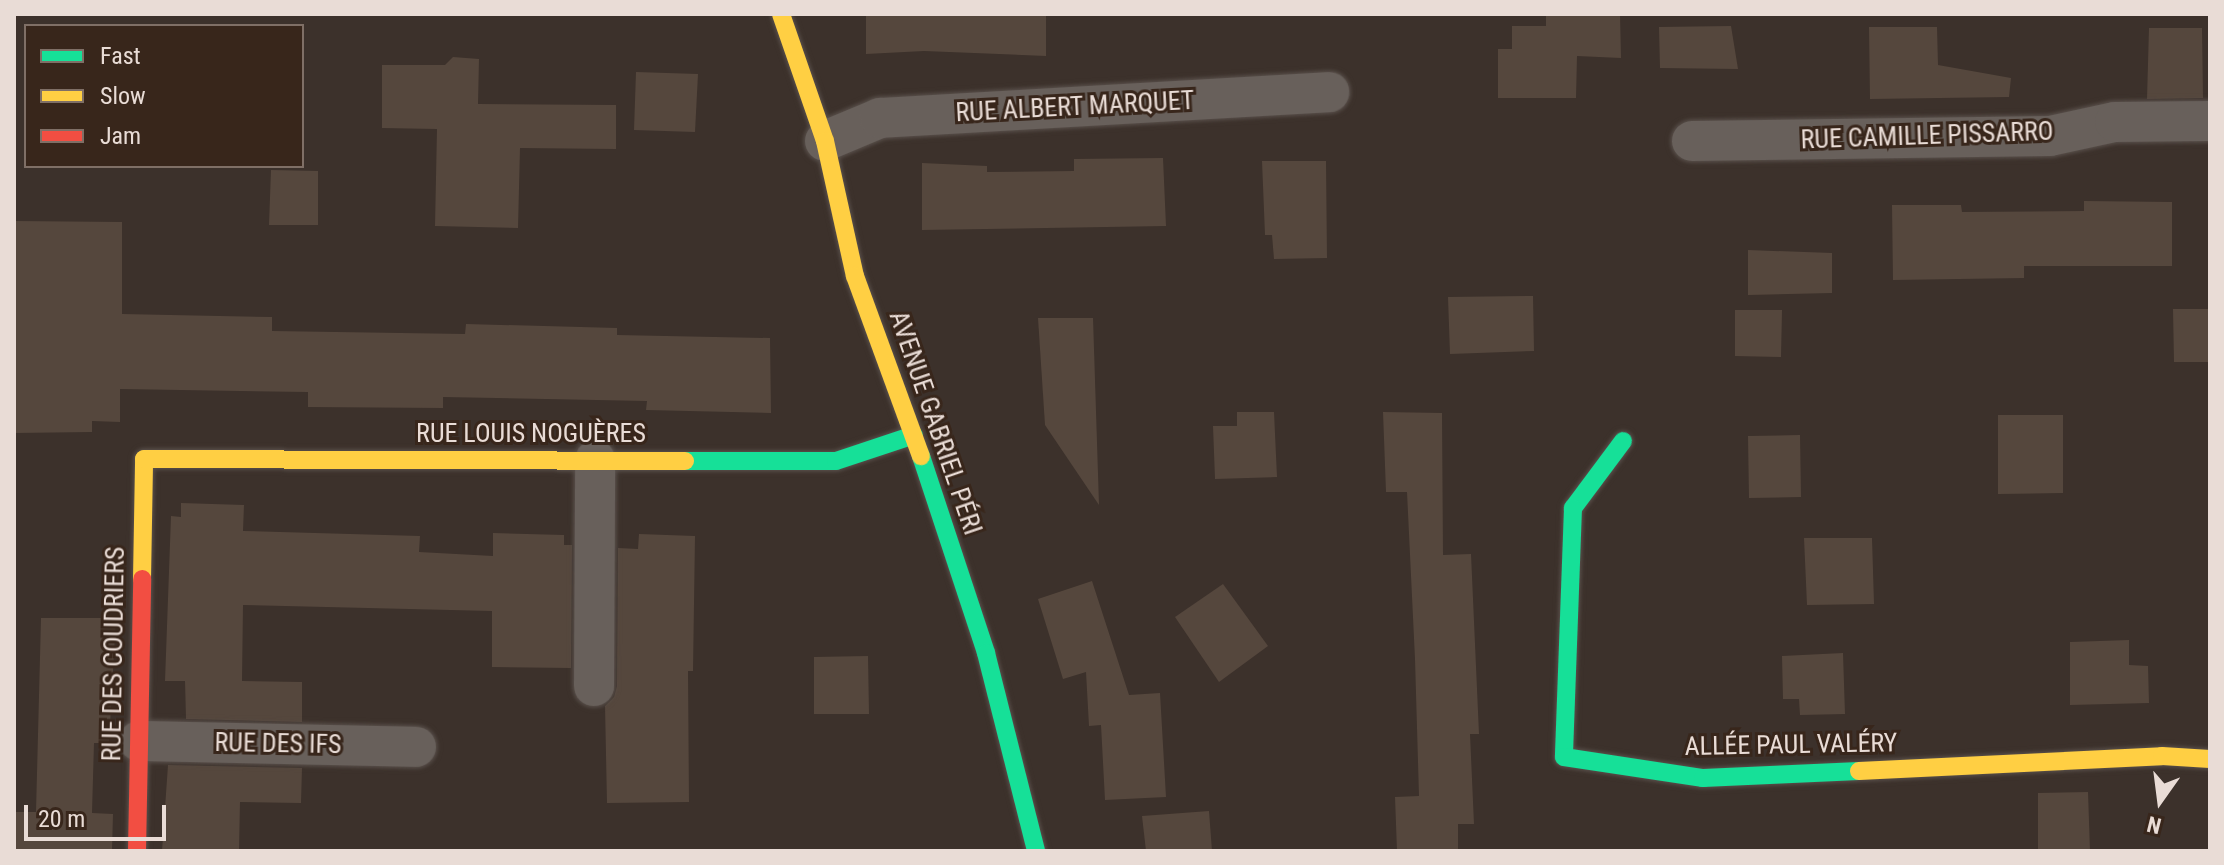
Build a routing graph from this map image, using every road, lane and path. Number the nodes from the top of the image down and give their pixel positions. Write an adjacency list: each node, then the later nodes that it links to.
1 (781, 14): 4 (street, AVENUE GABRIEL PÉRI)
2 (1329, 92): 4 (street, RUE ALBERT MARQUET)
3 (2210, 121): 5 (street, RUE CAMILLE PISSARRO)
4 (825, 141): 6 (street, AVENUE GABRIEL PÉRI)
5 (1692, 141)
6 (914, 435): 9 (street, RUE LOUIS NOGUÈRES); 15 (street, AVENUE GABRIEL PÉRI)
7 (1623, 441): 13 (street, ALLÉE PAUL VALÉRY)
8 (144, 459): 9 (street, RUE LOUIS NOGUÈRES); 11 (street, RUE DES COUDRIERS)
9 (595, 460): 10 (street)
10 (594, 686)
11 (139, 741): 12 (street, RUE DES IFS); 14 (street, RUE DES COUDRIERS)
12 (416, 747)
13 (2210, 759)
14 (137, 851)
15 (1036, 851)

